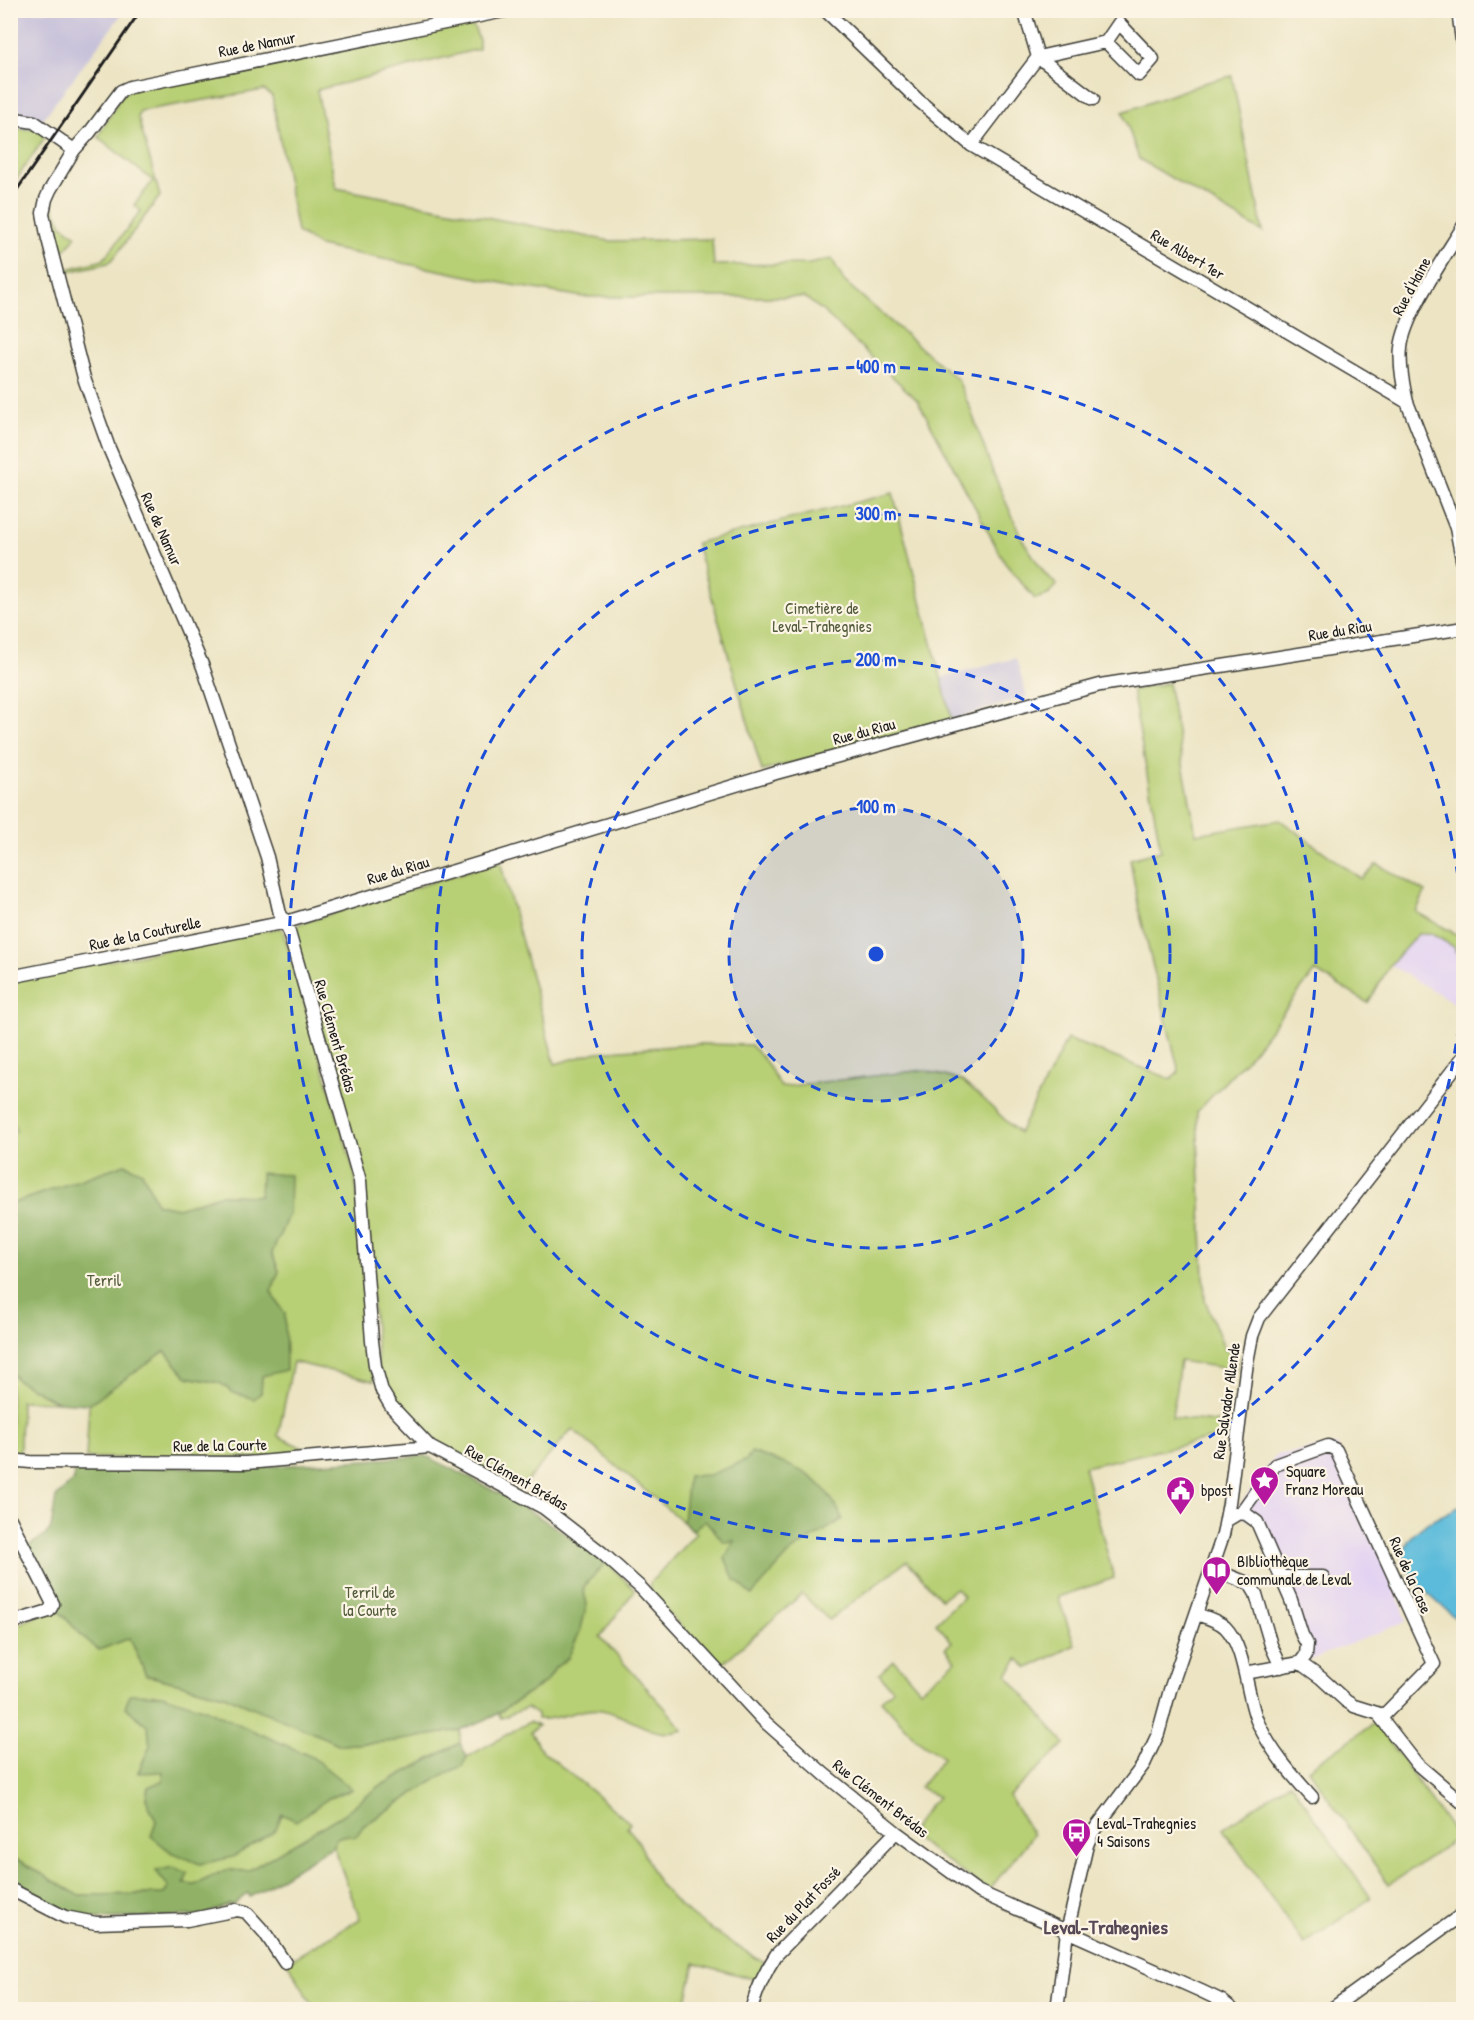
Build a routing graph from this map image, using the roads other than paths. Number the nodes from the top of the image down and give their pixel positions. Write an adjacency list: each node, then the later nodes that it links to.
1 (509, 10): 12 (street, Rue de Namur)
2 (825, 10): 11 (street, Rue Albert 1er)
3 (1024, 10): 8 (street)
4 (1458, 10): 7 (street)
5 (1116, 17): 6 (street); 6 (street)
6 (1106, 42): 8 (street)
7 (1464, 56)
8 (1038, 57): 9 (street); 11 (street)
9 (1093, 99)
10 (10, 118): 12 (street)
11 (971, 145): 14 (street, Rue Albert 1er)
12 (74, 150): 17 (street, Rue de Namur)
13 (1464, 225): 14 (street, Rue d'Haine)
14 (1407, 402): 15 (street)
15 (1464, 569)
16 (1464, 628): 17 (street, Rue du Riau)
17 (286, 921): 18 (street, Rue de la Couturelle); 20 (street, Rue Clément Brédas)
18 (10, 977)
19 (1464, 1056): 24 (street, Rue Salvador Allende)
20 (430, 1447): 21 (street, Rue de la Courte); 37 (street, Rue Clément Brédas)
21 (10, 1460)
22 (1238, 1513): 24 (street, Rue de la Case); 27 (street); 34 (street, Rue de la Case)
23 (10, 1519): 25 (street)
24 (1227, 1520): 26 (street, Rue Salvador Allende)
25 (15, 1538): 30 (street)
26 (1212, 1569): 29 (street, Rue Salvador Allende); 32 (street)
27 (1281, 1577): 28 (street); 31 (street)
28 (1323, 1577)
29 (1196, 1614): 33 (street); 40 (street, Rue Salvador Allende)
30 (10, 1623)
31 (1300, 1663): 32 (street); 34 (street)
32 (1281, 1666): 33 (street)
33 (1245, 1673): 35 (street)
34 (1383, 1715): 36 (street)
35 (1312, 1797)
36 (1464, 1804)
37 (896, 1832): 40 (street, Rue Clément Brédas); 42 (street, Rue du Plat Fossé)
38 (10, 1889): 41 (street)
39 (1464, 1913): 45 (street)
40 (1067, 1932): 43 (street, Rue Salvador Allende); 44 (street, Rue Clément Brédas)
41 (285, 1963)
42 (751, 2010)
43 (1057, 2010)
44 (1233, 2010)
45 (1330, 2010)

